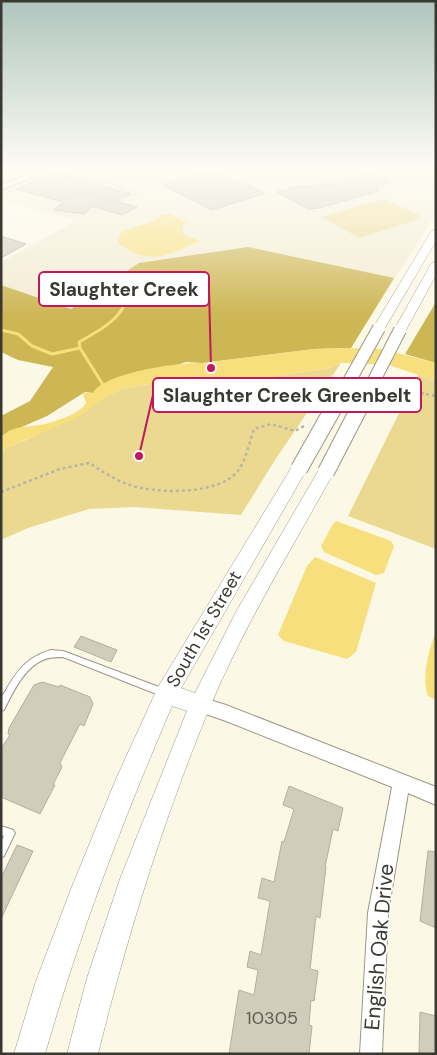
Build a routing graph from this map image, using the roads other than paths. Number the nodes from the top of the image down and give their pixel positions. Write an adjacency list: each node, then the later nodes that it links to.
1 (436, 232): 3 (main road, South 1st Street, bridge)
2 (436, 264): 4 (main road, South 1st Street, bridge)
3 (166, 694): 4 (main road); 5 (lane); 10 (main road, South 1st Street)
4 (200, 705): 6 (street); 11 (main road, South 1st Street)
5 (1, 707)
6 (401, 782): 7 (street); 12 (street, English Oak Drive)
7 (436, 796)
8 (1, 830): 9 (lane)
9 (1, 853)
10 (29, 1054)
11 (82, 1054)
12 (370, 1054)

